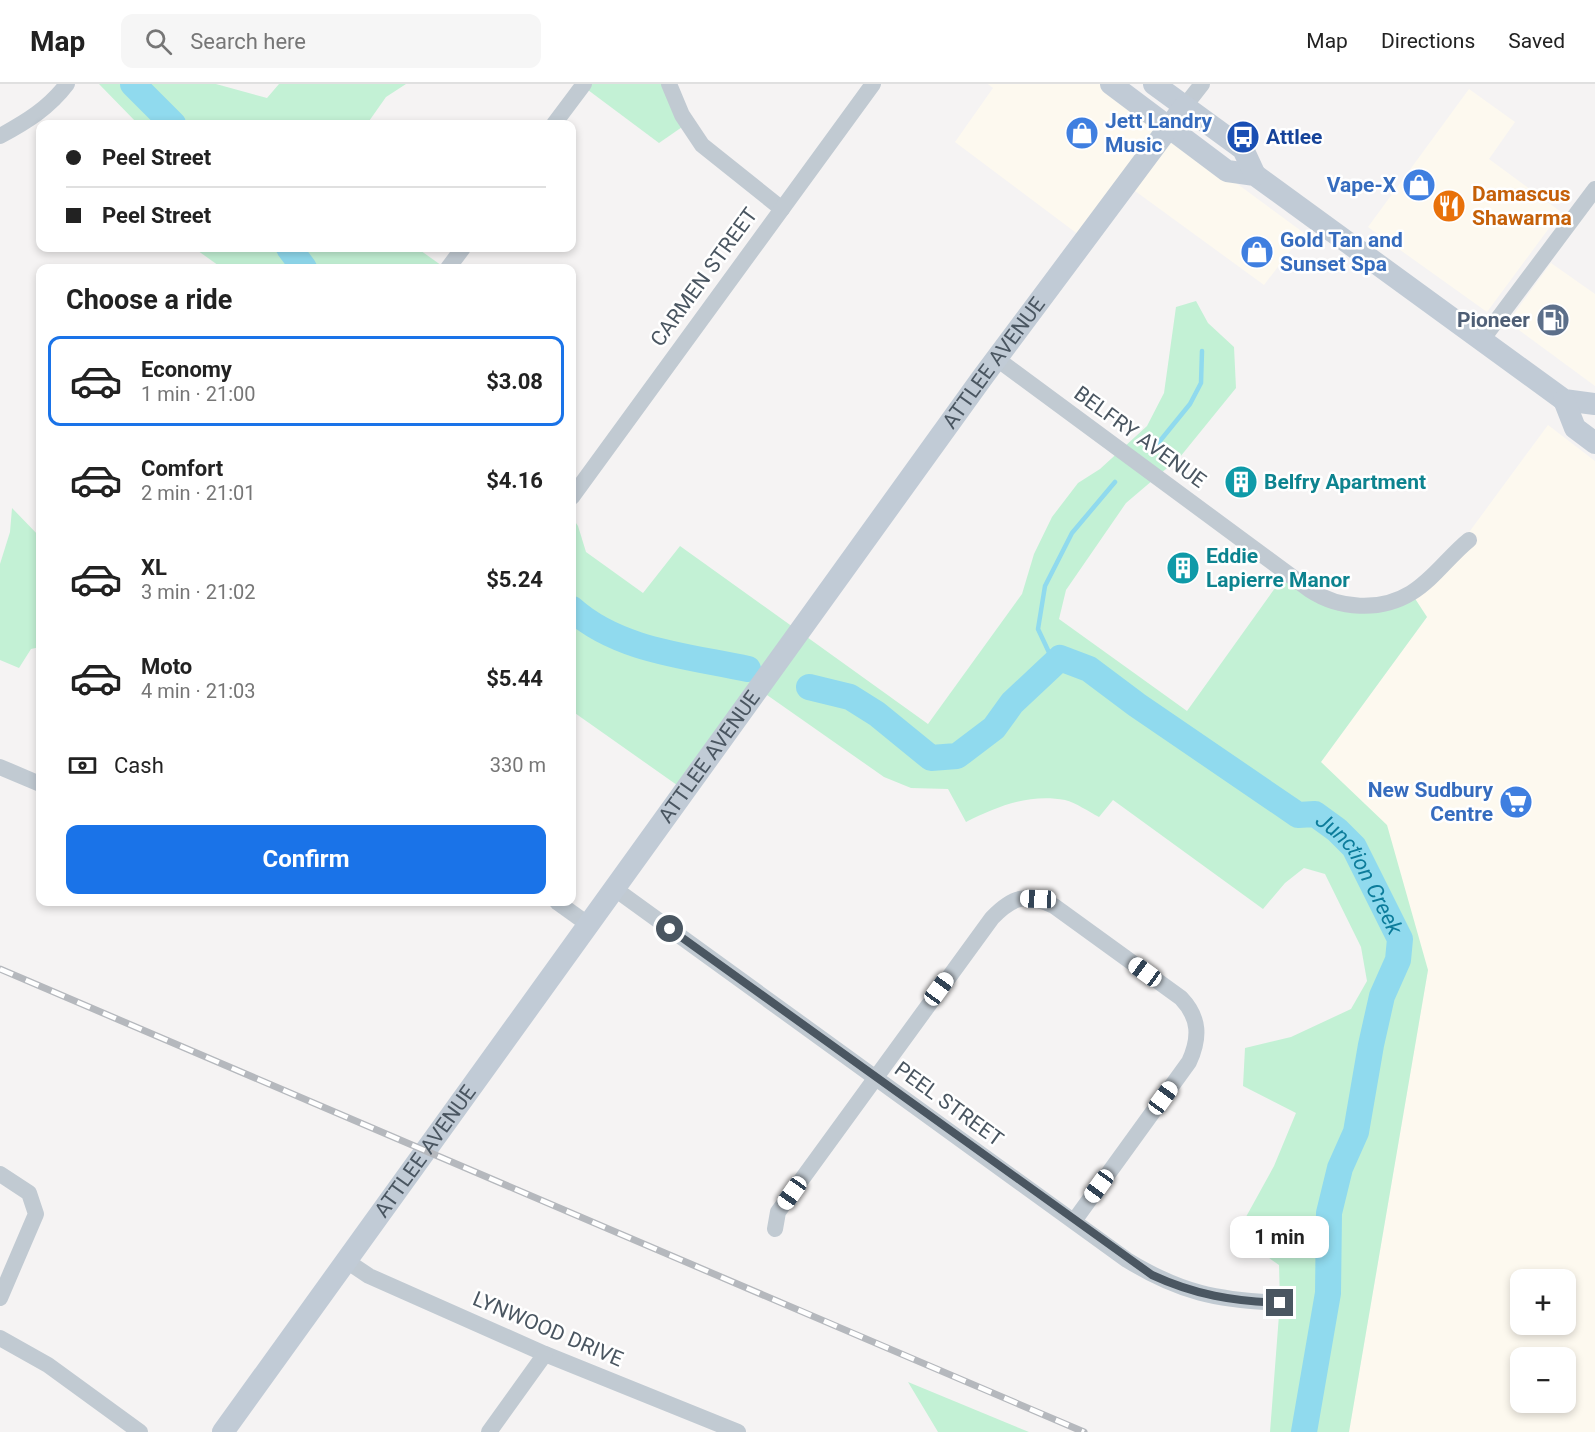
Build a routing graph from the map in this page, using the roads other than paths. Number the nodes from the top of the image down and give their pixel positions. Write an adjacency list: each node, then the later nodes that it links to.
1 (67, 84): 11 (street)
2 (584, 84): 9 (street)
3 (669, 84): 14 (street)
4 (873, 84): 14 (street, CARMEN STREET)
5 (1111, 84): 10 (street)
6 (1154, 84): 8 (street)
7 (1202, 84): 8 (street, ATTLEE AVENUE)
8 (1184, 107): 10 (street, ATTLEE AVENUE); 12 (street)
9 (557, 120)
10 (1169, 128): 12 (street); 16 (street, ATTLEE AVENUE)
11 (0, 136)
12 (1255, 175): 15 (street)
13 (1595, 189): 15 (street)
14 (782, 208): 20 (street, CARMEN STREET)
15 (1482, 340): 17 (street)
16 (997, 359): 21 (street, BELFRY AVENUE); 24 (street, ATTLEE AVENUE)
17 (1564, 400): 18 (street); 19 (street)
18 (1595, 404)
19 (1595, 443)
20 (576, 491)
21 (1469, 540)
22 (0, 767): 23 (street)
23 (36, 782)
24 (615, 889): 26 (street, ATTLEE AVENUE); 27 (street, PEEL STREET)
25 (563, 906): 26 (street)
26 (589, 925): 31 (street, ATTLEE AVENUE)
27 (874, 1078): 29 (street, PEEL STREET); 29 (street); 30 (street)
28 (0, 1174): 32 (street)
29 (1074, 1221): 33 (street, PEEL STREET)
30 (774, 1229)
31 (345, 1260): 35 (street, LYNWOOD DRIVE); 37 (street, ATTLEE AVENUE)
32 (0, 1298)
33 (1280, 1303)
34 (0, 1338): 36 (street)
35 (545, 1354): 38 (street); 39 (street, LYNWOOD DRIVE)
36 (140, 1432)
37 (223, 1432)
38 (489, 1432)
39 (738, 1432)

